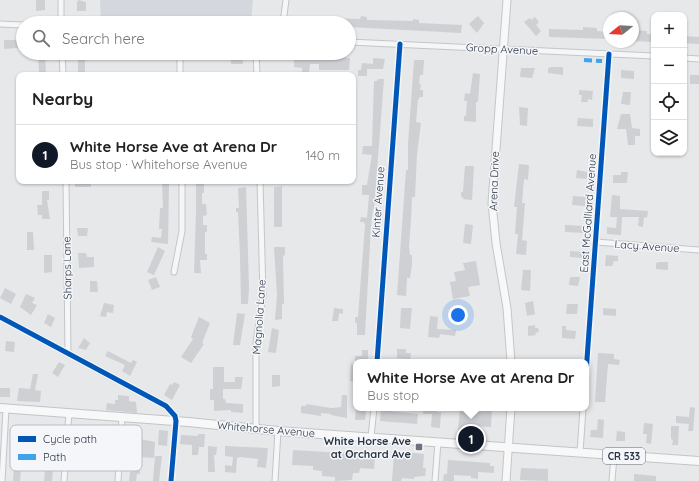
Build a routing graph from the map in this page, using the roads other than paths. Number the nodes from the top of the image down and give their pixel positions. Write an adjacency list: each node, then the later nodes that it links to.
1 (61, 0): 4 (street)
2 (286, 0): 5 (street)
3 (507, 0): 10 (main road, Arena Drive)
4 (61, 16)
5 (284, 16)
6 (0, 24): 7 (street)
7 (16, 25)
8 (356, 42): 9 (street, Gropp Avenue)
9 (400, 44): 10 (street, Gropp Avenue); 29 (street, Kinter Avenue)
10 (503, 49): 11 (street, Gropp Avenue); 30 (main road, Arena Drive)
11 (609, 54): 12 (street, Gropp Avenue); 24 (street, East McGalliard Avenue)
12 (651, 56)
13 (687, 58): 14 (street)
14 (699, 59)
15 (62, 60): 18 (street)
16 (180, 60): 19 (street)
17 (256, 60): 20 (street)
18 (63, 72)
19 (180, 72)
20 (257, 72)
21 (66, 184): 28 (street, Sharps Lane)
22 (182, 184): 26 (street)
23 (260, 184): 41 (street, Magnolia Lane)
24 (596, 242): 25 (street, Lacy Avenue); 31 (street, East McGalliard Avenue)
25 (699, 250)
26 (174, 272)
27 (0, 317): 28 (street)
28 (68, 354): 38 (street)
29 (377, 359)
30 (511, 359)
31 (587, 359)
32 (3, 408): 36 (main road, Whitehorse Avenue / CR 533); 51 (street)
33 (374, 411): 43 (street)
34 (511, 411): 45 (main road)
35 (583, 411): 46 (street)
36 (69, 413): 37 (main road, Whitehorse Avenue / CR 533); 39 (street)
37 (122, 417): 38 (main road, Whitehorse Avenue / CR 533); 40 (street)
38 (176, 421): 41 (main road, Whitehorse Avenue / CR 533); 54 (street)
39 (68, 425)
40 (122, 425)
41 (256, 429): 42 (main road, Whitehorse Avenue / CR 533)
42 (278, 431): 43 (main road, Whitehorse Avenue / CR 533); 55 (street)
43 (371, 437): 44 (main road, Whitehorse Avenue / CR 533)
44 (438, 442): 45 (main road, Whitehorse Avenue / CR 533); 56 (street)
45 (509, 447): 46 (main road, Whitehorse Avenue / CR 533); 57 (main road)
46 (580, 453): 47 (main road, Whitehorse Avenue / CR 533)
47 (614, 456): 48 (main road, Whitehorse Avenue / CR 533); 58 (street)
48 (699, 461)
49 (65, 471): 52 (street)
50 (119, 471): 53 (street)
51 (2, 481)
52 (64, 481)
53 (118, 481)
54 (171, 481)
55 (274, 481)
56 (435, 481)
57 (506, 481)
58 (612, 481)

